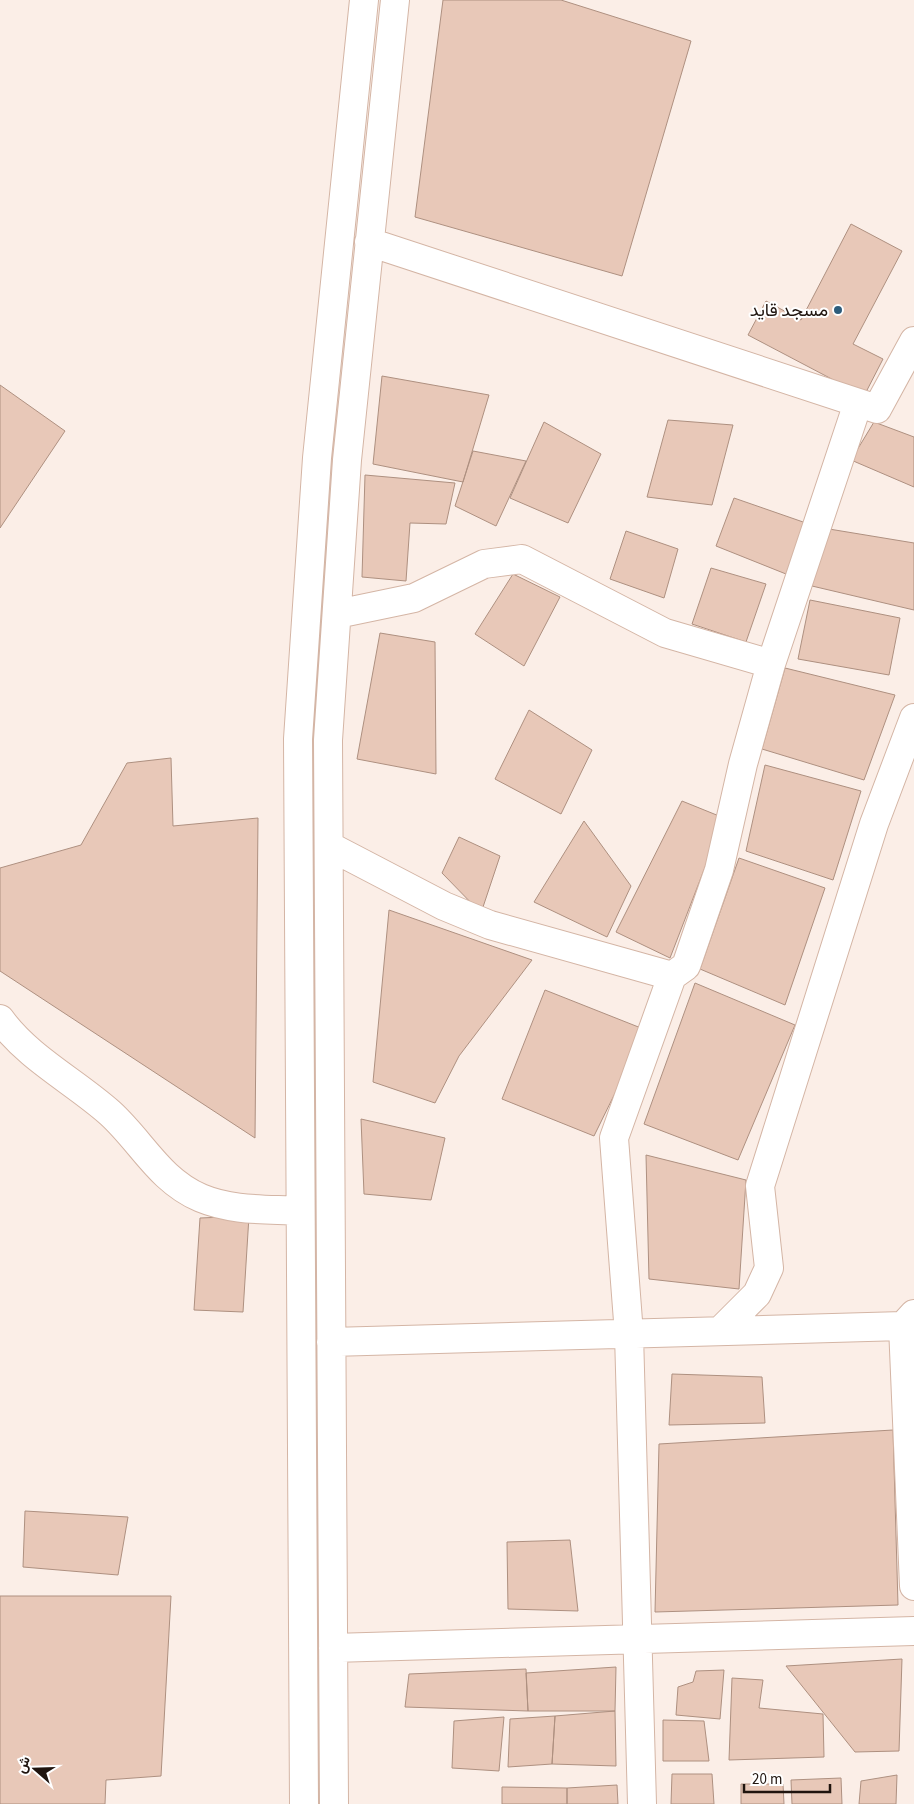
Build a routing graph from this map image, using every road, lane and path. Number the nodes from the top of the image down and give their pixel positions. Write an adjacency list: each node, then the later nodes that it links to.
1 (364, 0): 12 (street)
2 (395, 0): 3 (street)
3 (370, 242): 5 (street); 6 (street)
4 (914, 341): 5 (street)
5 (858, 403): 7 (street)
6 (337, 614): 7 (street); 9 (street)
7 (772, 664): 10 (street)
8 (914, 718): 14 (street)
9 (329, 846): 10 (street); 16 (street)
10 (672, 976): 15 (street)
11 (0, 1019): 12 (street)
12 (299, 1211): 21 (street)
13 (908, 1320): 14 (street); 17 (street)
14 (720, 1331): 15 (street)
15 (629, 1334): 16 (street); 19 (street)
16 (332, 1342): 20 (street)
17 (914, 1586)
18 (914, 1631): 19 (street)
19 (638, 1639): 20 (street); 23 (street)
20 (333, 1648): 22 (street)
21 (304, 1804)
22 (334, 1804)
23 (642, 1804)

